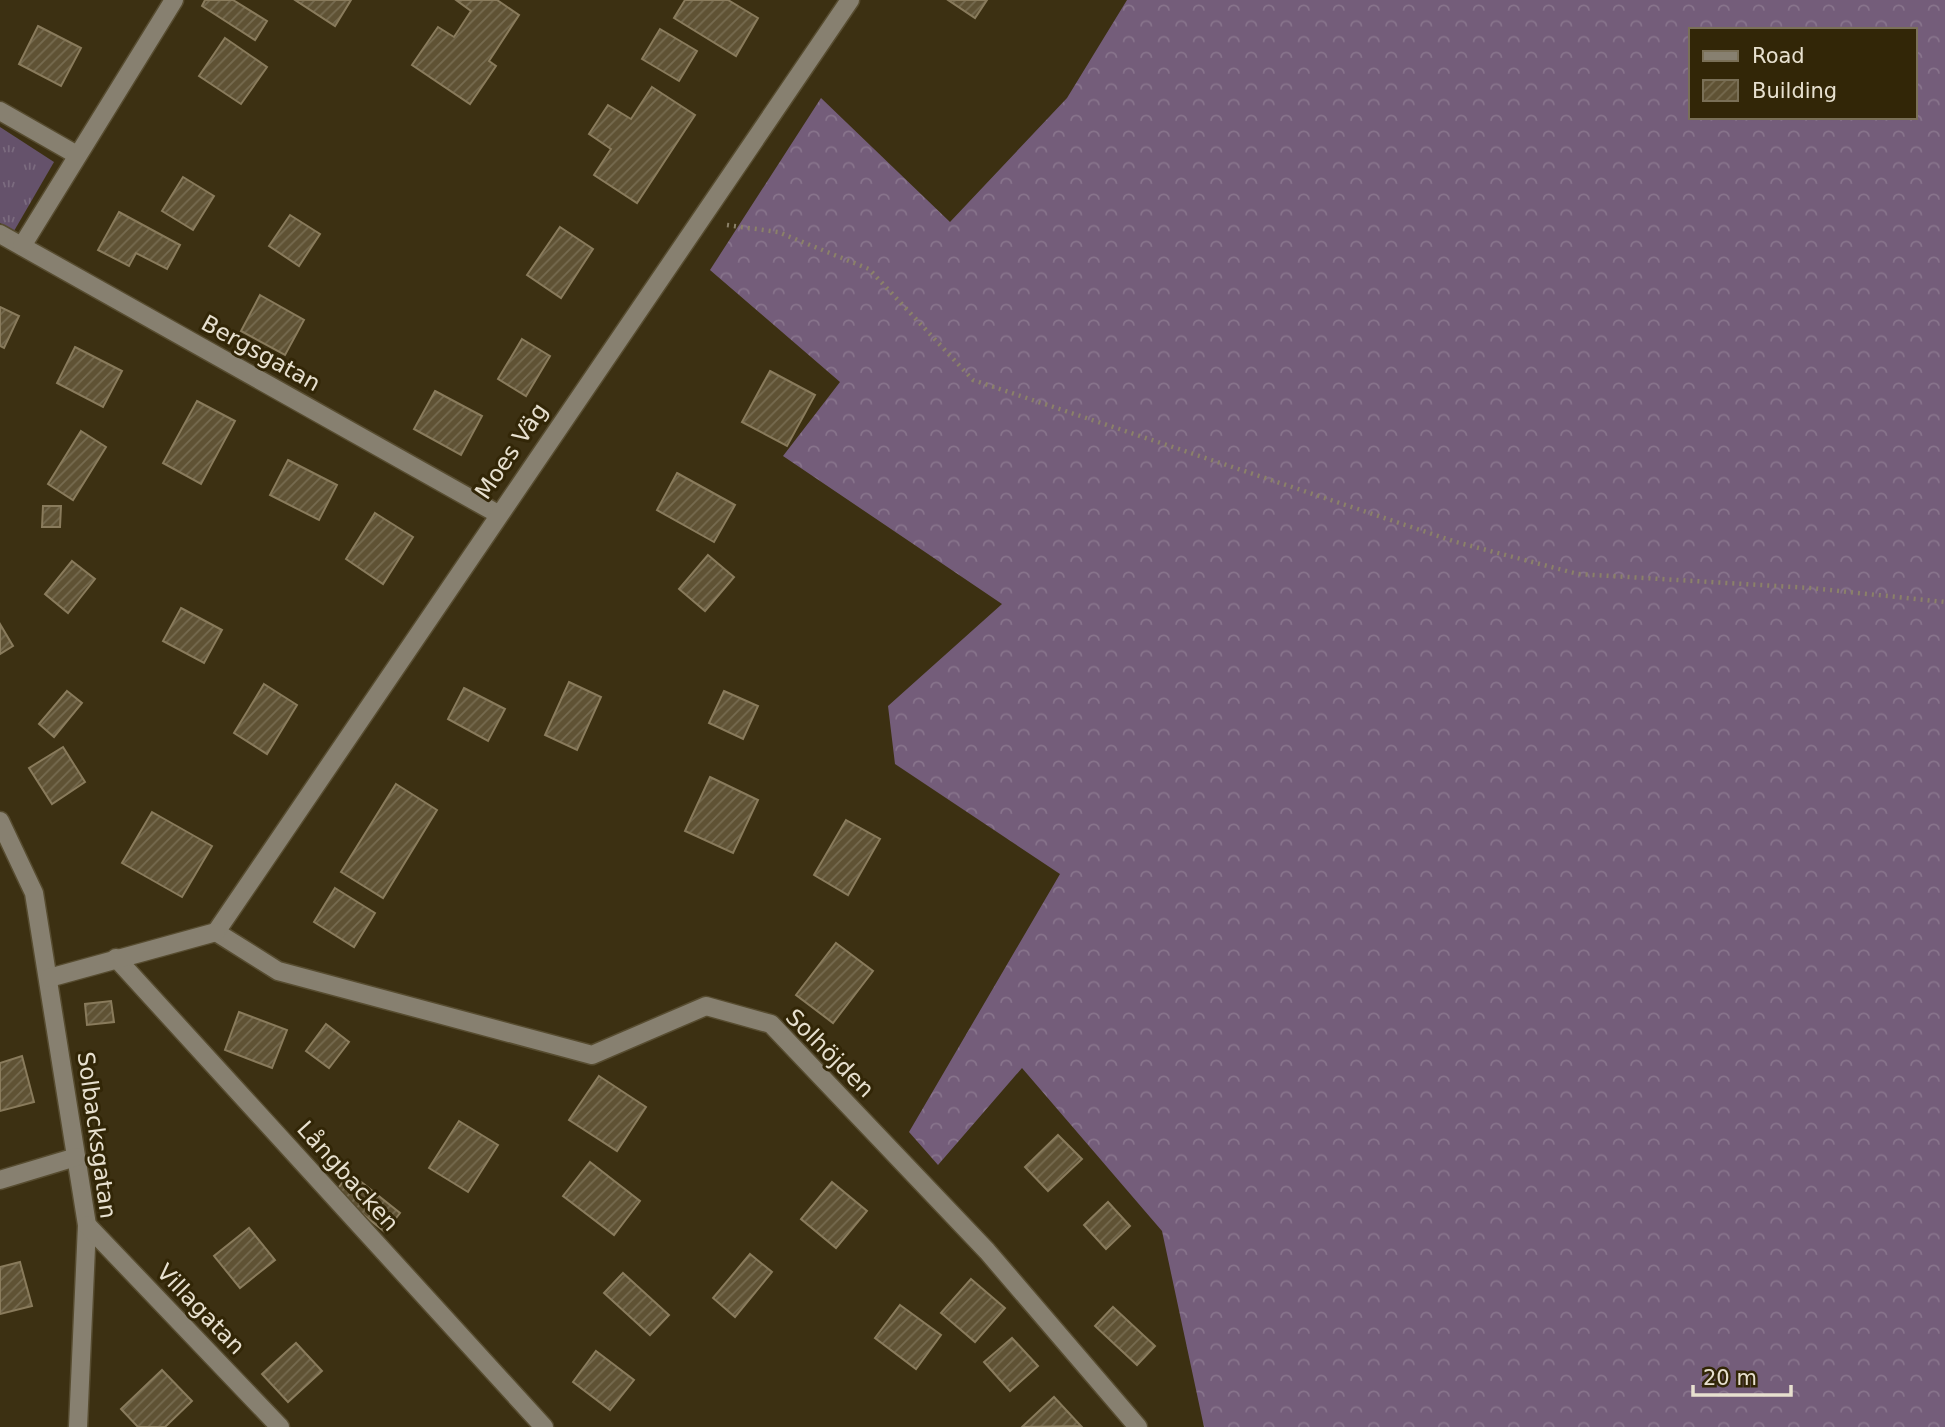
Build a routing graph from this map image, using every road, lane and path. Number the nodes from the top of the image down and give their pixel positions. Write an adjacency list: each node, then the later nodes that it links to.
1 (174, 0): 4 (street)
2 (842, 3): 5 (street, Moes Väg)
3 (0, 111): 4 (street)
4 (77, 155): 7 (street)
5 (699, 221): 8 (street, Moes Väg); 9 (path)
6 (0, 234): 7 (street, Bergsgatan)
7 (22, 246): 8 (street, Bergsgatan)
8 (498, 514): 11 (street, Moes Väg)
9 (1945, 602)
10 (0, 821): 13 (street, Solbacksgatan)
11 (216, 932): 12 (street); 20 (street, Solhöjden)
12 (116, 958): 13 (street); 19 (street, Långbacken)
13 (48, 978): 14 (street, Solbacksgatan)
14 (76, 1157): 15 (street); 16 (street, Solbacksgatan)
15 (0, 1180)
16 (87, 1225): 17 (street, Solbacksgatan); 18 (street, Villagatan)
17 (78, 1427)
18 (280, 1427)
19 (544, 1427)
20 (1138, 1427)

